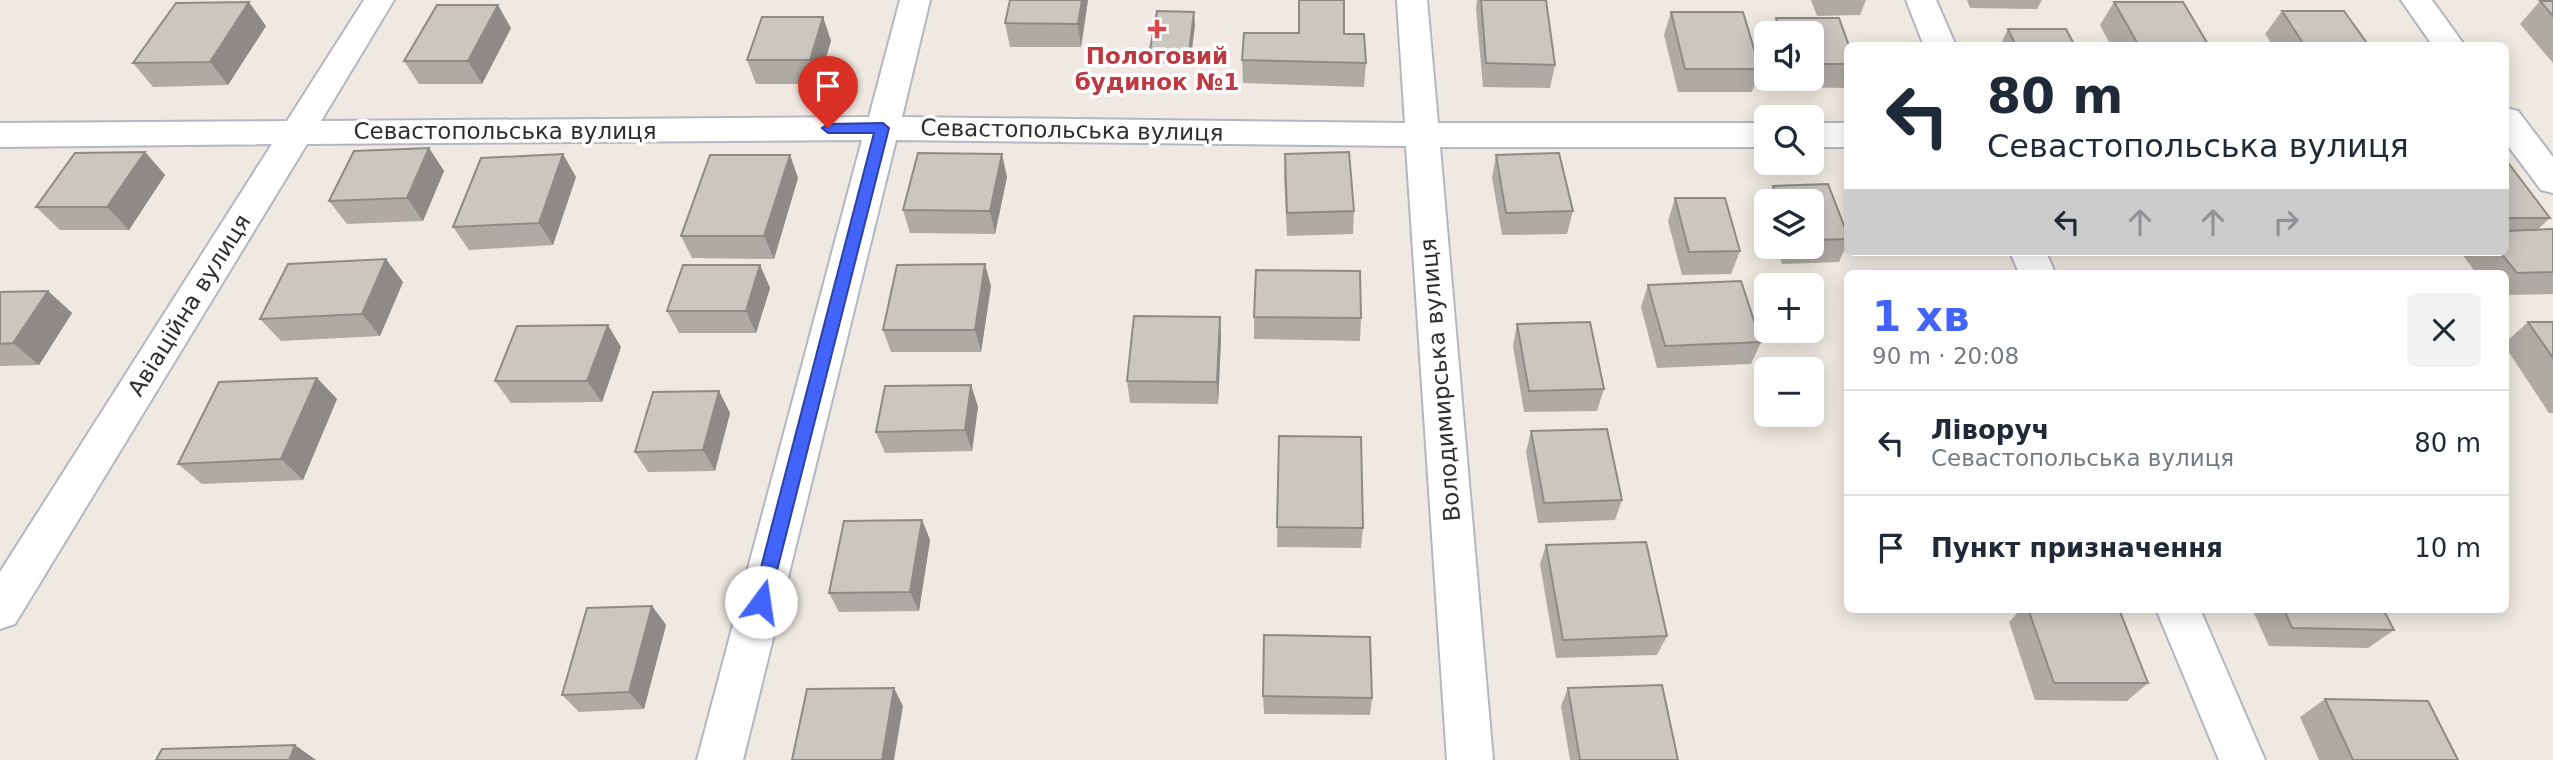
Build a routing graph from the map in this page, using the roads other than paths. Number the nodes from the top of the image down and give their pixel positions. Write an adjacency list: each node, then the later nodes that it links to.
1 (379, 0): 10 (street, Авіаційна вулиця)
2 (915, 0): 8 (street)
3 (1412, 0): 12 (street, Володимирська вулиця)
4 (1921, 0): 6 (street)
5 (2416, 0): 7 (street)
6 (1938, 42)
7 (2447, 42)
8 (883, 128): 10 (street, Севастопольська вулиця); 12 (street, Севастопольська вулиця); 20 (street)
9 (2511, 131): 16 (street); 17 (street)
10 (296, 132): 11 (street, Севастопольська вулиця); 18 (street, Авіаційна вулиця)
11 (0, 135)
12 (1421, 135): 13 (street, Севастопольська вулиця); 21 (street, Володимирська вулиця)
13 (1754, 135)
14 (1824, 135): 15 (street)
15 (1844, 135)
16 (2553, 137)
17 (2553, 181)
18 (0, 610)
19 (2180, 613): 22 (street)
20 (720, 760)
21 (1470, 760)
22 (2242, 760)

